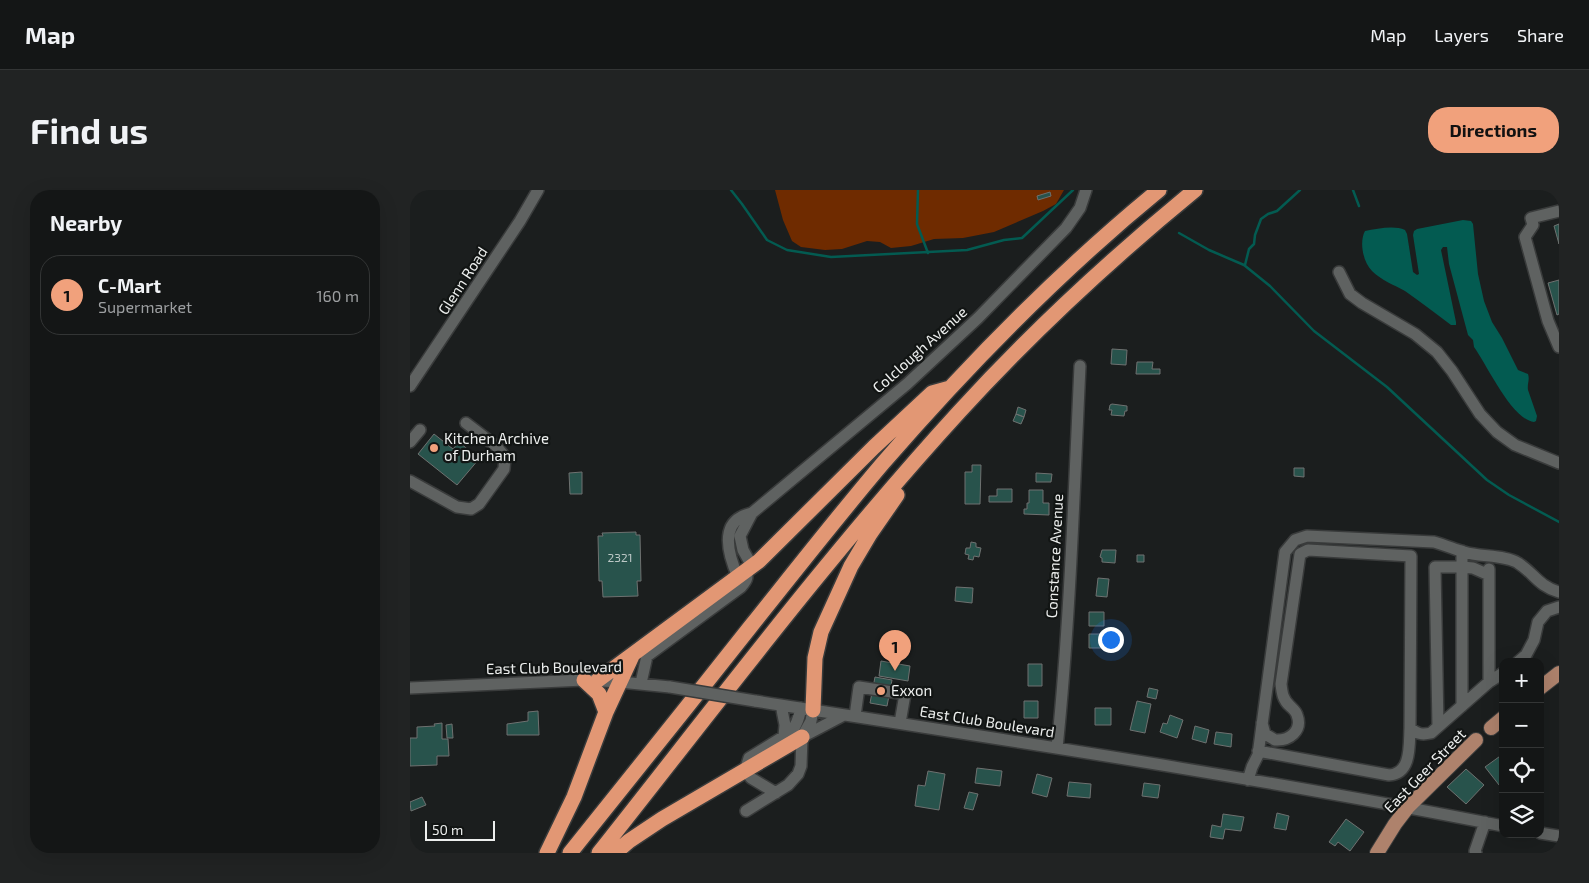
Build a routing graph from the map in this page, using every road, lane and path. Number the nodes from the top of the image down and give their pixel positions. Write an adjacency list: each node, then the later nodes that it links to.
1 (538, 190): 9 (street, Glenn Road)
2 (1086, 190): 17 (street, Colclough Avenue)
3 (1159, 190): 10 (highway)
4 (1194, 190): 14 (highway)
5 (1559, 211): 7 (street)
6 (1339, 272): 15 (street)
7 (1559, 347)
8 (1080, 366): 51 (street, Constance Avenue)
9 (410, 386)
10 (952, 387): 23 (highway); 64 (highway)
11 (466, 423): 16 (street)
12 (420, 430): 13 (street)
13 (410, 442)
14 (928, 447): 39 (highway); 65 (highway)
15 (1559, 463)
16 (410, 481)
17 (752, 513): 23 (street, Colclough Avenue); 23 (street, Colclough Avenue)
18 (1434, 542): 19 (street); 20 (street); 44 (street)
19 (1462, 551): 21 (street); 22 (street)
20 (1411, 556): 44 (street); 46 (street)
21 (1489, 557): 24 (street); 25 (street)
22 (1462, 567): 24 (street); 38 (street); 45 (street)
23 (745, 572): 27 (highway); 34 (street)
24 (1489, 575): 33 (street)
25 (1559, 592)
26 (1559, 607): 28 (street)
27 (633, 655): 31 (highway); 32 (highway)
28 (1523, 658)
29 (1559, 673): 35 (main road)
30 (1499, 676): 33 (street)
31 (591, 680): 32 (street, East Club Boulevard); 36 (street, East Club Boulevard); 40 (highway)
32 (620, 682): 34 (street, East Club Boulevard); 40 (highway)
33 (1489, 682): 38 (street)
34 (641, 683): 37 (street, East Club Boulevard, bridge)
35 (1544, 685)
36 (410, 688)
37 (781, 705): 39 (street, East Club Boulevard); 48 (street)
38 (1462, 706): 45 (street)
39 (807, 709): 41 (street, East Club Boulevard); 48 (street); 49 (street)
40 (606, 712): 63 (highway)
41 (850, 716): 43 (street, East Club Boulevard); 43 (street); 49 (street)
42 (1499, 721): 47 (main road, East Geer Street)
43 (900, 723): 51 (street, East Club Boulevard)
44 (1262, 723): 52 (street)
45 (1438, 727): 46 (street)
46 (1410, 728): 52 (street)
47 (1491, 728): 50 (street, East Geer Street)
48 (784, 736): 53 (street)
49 (802, 737): 53 (highway); 55 (street)
50 (1476, 740): 56 (main road, East Geer Street)
51 (1056, 748): 54 (street, East Club Boulevard)
52 (1258, 751): 54 (street)
53 (745, 771): 55 (street); 66 (highway)
54 (1248, 780): 56 (street, East Club Boulevard)
55 (776, 793): 57 (street)
56 (1408, 807): 58 (street, East Club Boulevard); 67 (main road, East Geer Street)
57 (746, 811)
58 (1485, 822): 59 (street, East Club Boulevard); 62 (street)
59 (1499, 825)
60 (1544, 834): 61 (street)
61 (1559, 836)
62 (1474, 852)
63 (547, 853)
64 (570, 853)
65 (598, 853)
66 (615, 853)
67 (1377, 853)

